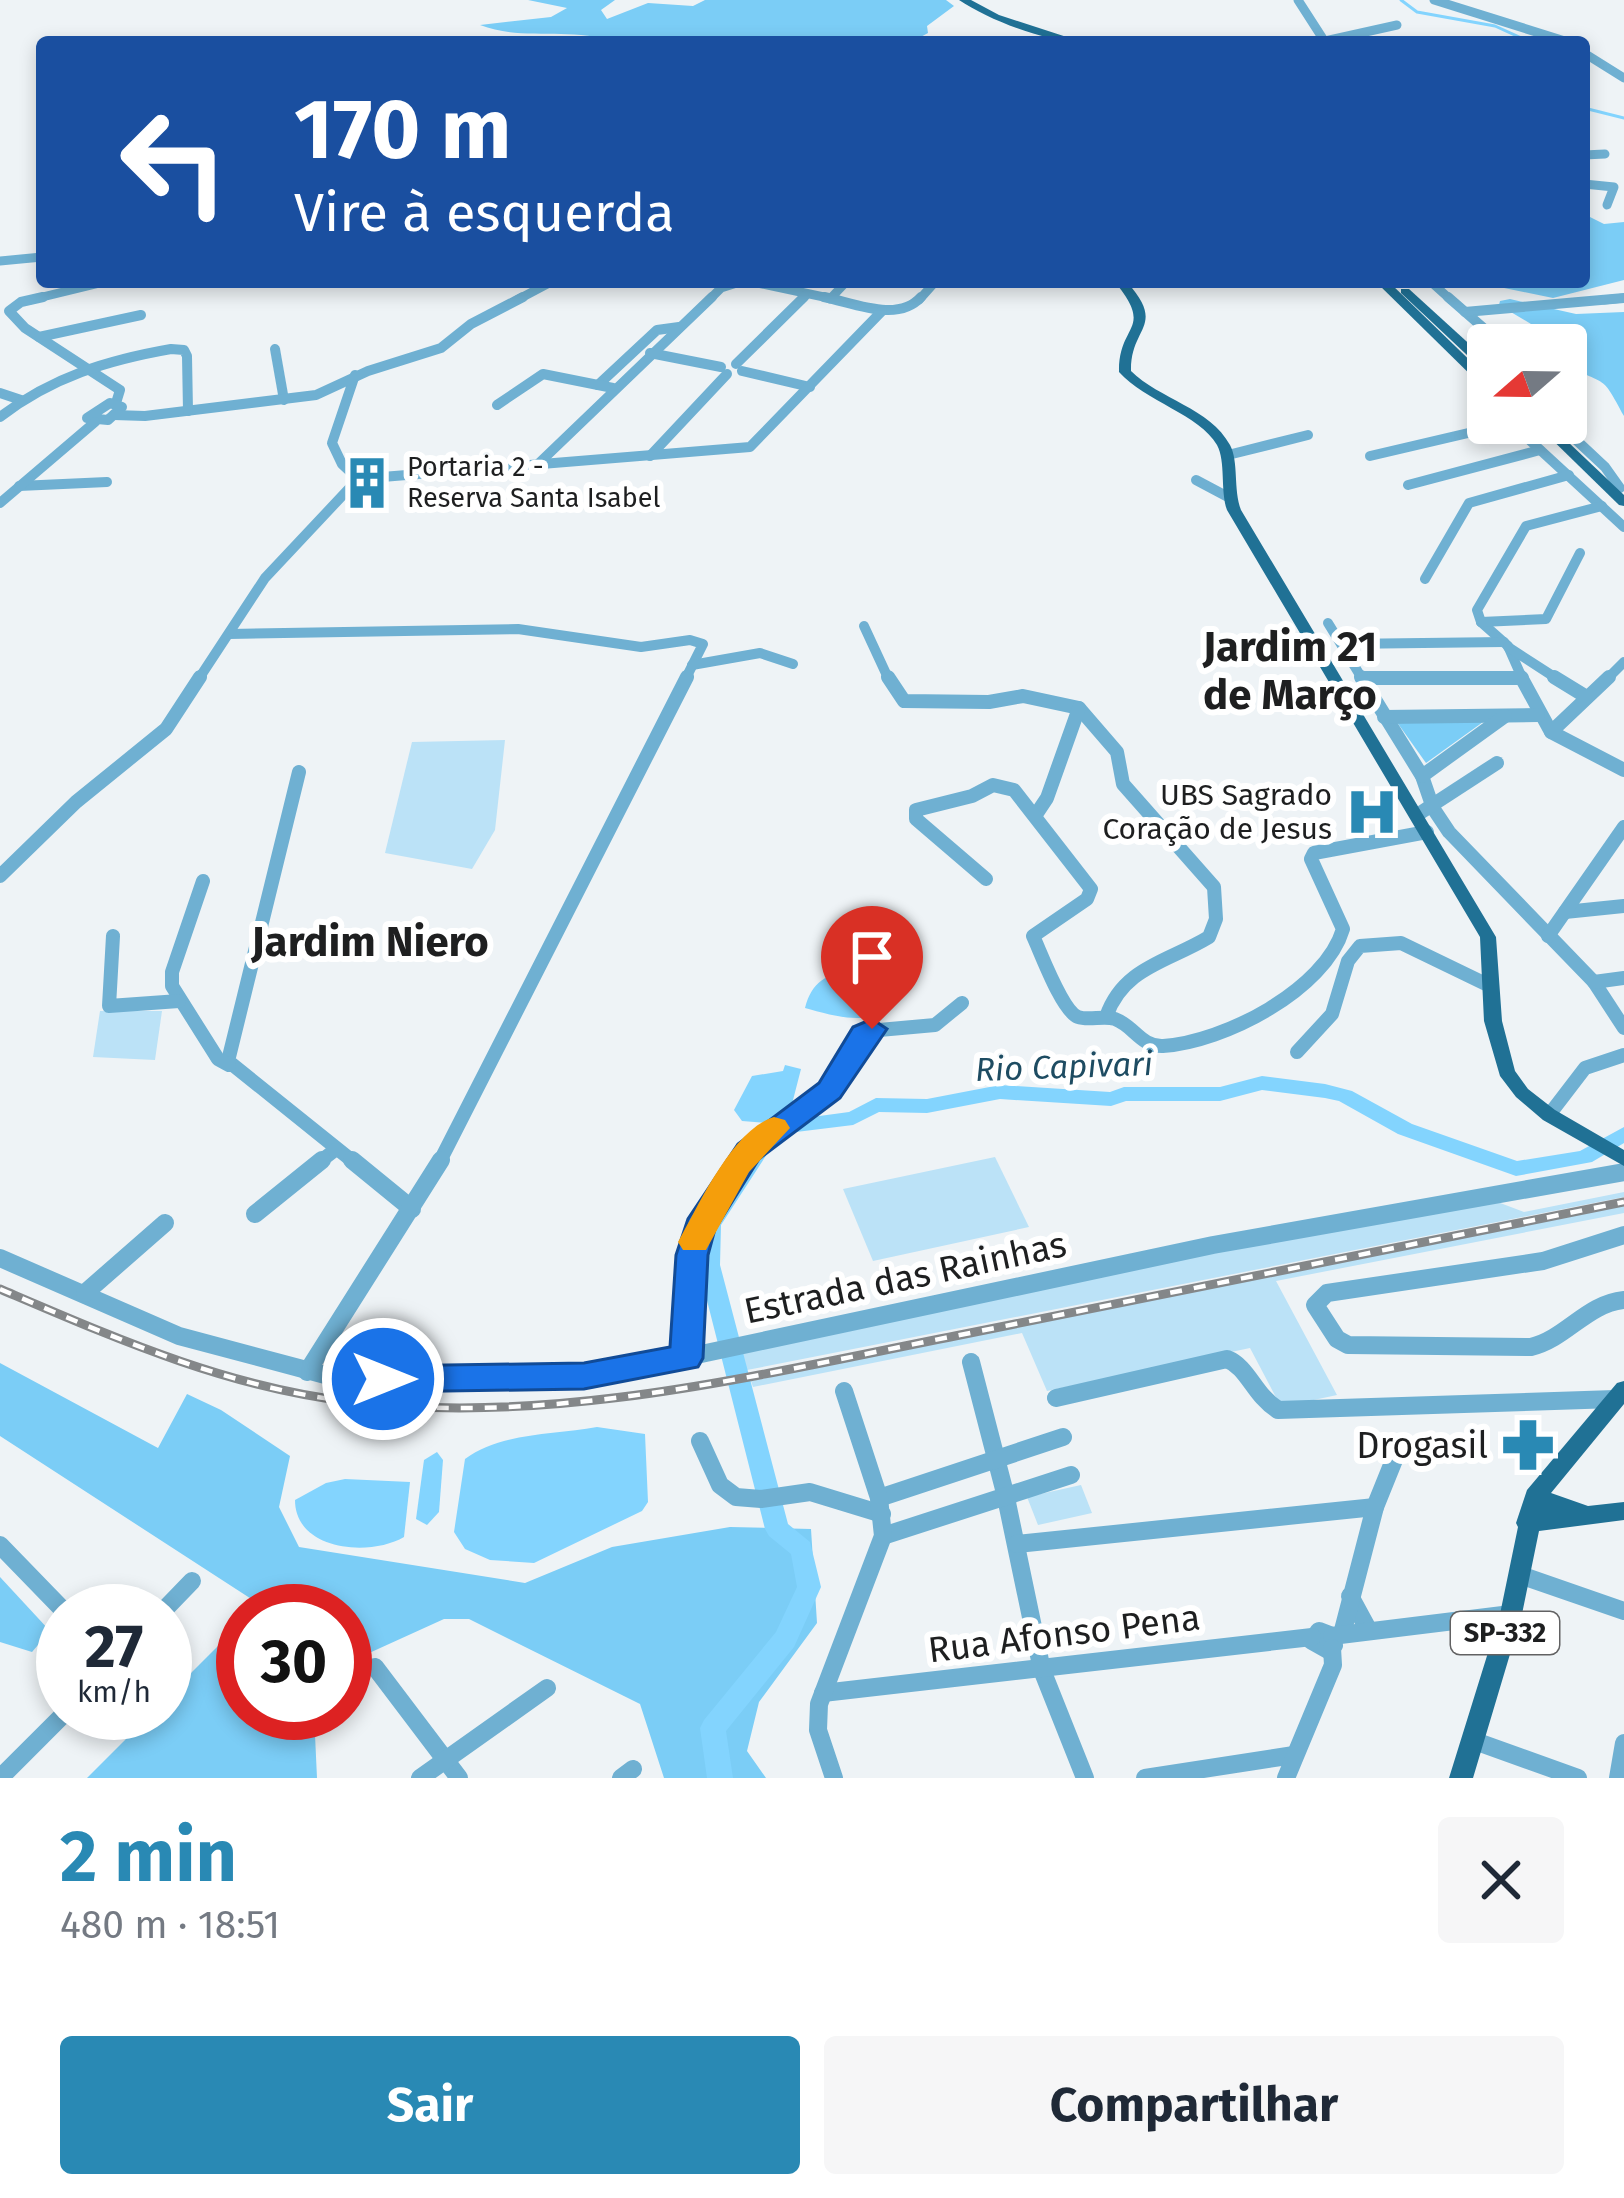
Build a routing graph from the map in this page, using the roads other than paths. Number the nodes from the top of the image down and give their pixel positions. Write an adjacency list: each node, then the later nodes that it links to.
1 (960, 0): 6 (main road); 7 (main road)
2 (1298, 0): 8 (street)
3 (1434, 0): 4 (street)
4 (1453, 2): 10 (street)
5 (1396, 25): 9 (street)
6 (1047, 36)
7 (1058, 36)
8 (1321, 36)
9 (1350, 36)
10 (1551, 36)
11 (1590, 57): 12 (street)
12 (1624, 78)
13 (1590, 154): 14 (street)
14 (1605, 154)
15 (1590, 184): 16 (street)
16 (1607, 206)
17 (36, 258): 18 (street)
18 (0, 261)
19 (81, 288): 37 (street)
20 (540, 288): 45 (street)
21 (721, 288): 36 (street)
22 (777, 288): 29 (street)
23 (840, 288): 31 (street)
24 (929, 288): 32 (street)
25 (1127, 288): 62 (main road)
26 (1394, 288): 42 (main road)
27 (1395, 288): 40 (main road)
28 (1438, 288): 33 (street)
29 (806, 295): 31 (street); 44 (street)
30 (1624, 298): 33 (street)
31 (830, 299): 32 (street)
32 (882, 311): 47 (street)
33 (1465, 312): 35 (street)
34 (141, 315): 37 (street)
35 (1479, 324)
36 (679, 327): 39 (street); 41 (street)
37 (39, 337): 43 (street)
38 (275, 349): 51 (street)
39 (636, 350): 41 (street); 46 (street)
40 (1467, 352)
41 (653, 353): 44 (street); 48 (street)
42 (1467, 363)
43 (85, 368): 50 (street); 53 (street); 54 (street)
44 (731, 369): 47 (street); 63 (street)
45 (360, 374): 51 (street); 67 (street)
46 (598, 386): 48 (street); 52 (street)
47 (811, 387): 63 (street)
48 (613, 388): 65 (street)
49 (0, 393): 50 (street)
50 (21, 400): 55 (street)
51 (284, 400): 54 (street)
52 (497, 405)
53 (115, 409): 54 (street); 71 (street)
54 (188, 411)
55 (0, 417)
56 (1467, 433): 64 (street)
57 (1309, 435): 62 (street)
58 (1534, 444): 61 (street)
59 (1561, 444): 72 (main road)
60 (1564, 444): 72 (main road)
61 (1540, 450): 66 (street); 70 (street)
62 (1228, 454): 73 (main road)
63 (650, 456): 65 (street)
64 (1370, 456)
65 (536, 466): 67 (street)
66 (1568, 476): 75 (street); 78 (street)
67 (358, 479): 82 (street)
68 (1196, 480): 73 (street)
69 (107, 482): 71 (street)
70 (1408, 485)
71 (20, 486): 74 (street)
72 (1622, 494)
73 (1228, 497): 100 (main road)
74 (0, 503)
75 (1602, 506): 76 (street); 80 (street)
76 (1624, 527)
77 (1580, 553): 80 (street)
78 (1425, 579)
79 (1328, 622): 83 (street)
80 (1481, 622): 84 (street)
81 (864, 626): 91 (street)
82 (229, 634): 87 (street); 104 (street)
83 (1342, 644): 84 (street); 88 (street)
84 (1506, 644): 89 (street); 90 (street)
85 (1624, 662): 90 (street)
86 (793, 664): 87 (street)
87 (692, 665): 124 (street)
88 (1363, 677): 89 (street); 94 (street)
89 (1522, 678): 93 (street)
90 (1585, 696): 95 (street)
91 (1079, 708): 101 (street); 116 (street)
92 (1507, 715): 93 (street); 94 (street); 99 (street)
93 (1538, 715): 95 (street)
94 (1384, 717): 99 (street)
95 (1551, 732): 97 (street)
96 (1497, 763): 102 (street)
97 (1624, 770)
98 (298, 772): 120 (street)
99 (1424, 783): 100 (street); 102 (street)
100 (1404, 793): 102 (main road)
101 (1035, 816): 105 (street); 116 (street)
102 (1426, 819): 110 (street); 113 (main road); 116 (street)
103 (1620, 840): 108 (street)
104 (0, 876)
105 (986, 879)
106 (202, 880): 114 (street)
107 (1624, 905): 108 (street)
108 (1565, 912): 110 (street)
109 (113, 936): 114 (street)
110 (1548, 936): 112 (street)
111 (1624, 978): 112 (street)
112 (1594, 982): 117 (street)
113 (1492, 987): 118 (street); 121 (main road)
114 (179, 1001): 120 (street)
115 (962, 1003): 131 (street)
116 (1106, 1017)
117 (1624, 1028)
118 (1298, 1052)
119 (1624, 1055): 121 (street)
120 (230, 1065): 122 (street)
121 (1549, 1114): 123 (main road)
122 (335, 1150): 124 (street); 125 (street)
123 (1622, 1162): 131 (street, Estrada das Rainhas)
124 (412, 1209): 133 (street)
125 (255, 1214)
126 (165, 1223): 129 (street)
127 (1624, 1235): 130 (street)
128 (0, 1258): 129 (street, Estrada das Rainhas)
129 (85, 1293): 133 (street, Estrada das Rainhas)
130 (1624, 1300)
131 (686, 1358): 133 (street, Estrada das Rainhas)
132 (971, 1362): 140 (street)
133 (307, 1372)
134 (844, 1391): 144 (street)
135 (1619, 1394): 136 (street); 143 (main road, SP-332)
136 (1056, 1398)
137 (1063, 1437): 140 (street)
138 (700, 1441): 144 (street)
139 (1396, 1455): 145 (street)
140 (997, 1460): 142 (street); 144 (street)
141 (1070, 1474): 142 (street)
142 (1005, 1493): 149 (street); 150 (street)
143 (1535, 1496): 147 (main road); 148 (main road, SP-332)
144 (881, 1506): 149 (street)
145 (1375, 1507): 150 (street); 156 (street)
146 (1624, 1511): 147 (main road)
147 (1592, 1515): 148 (main road)
148 (1527, 1522): 152 (main road, SP-332)
149 (884, 1536): 164 (street)
150 (1017, 1544): 162 (street)
151 (0, 1545): 154 (street)
152 (1520, 1575): 157 (street); 158 (main road, SP-332)
153 (191, 1581): 155 (street)
154 (38, 1584)
155 (188, 1584)
156 (1350, 1596): 159 (street); 160 (street)
157 (1624, 1611)
158 (1511, 1614): 159 (street, Rua Afonso Pena); 166 (main road, SP-332)
159 (1369, 1631): 160 (street, Rua Afonso Pena)
160 (1327, 1641): 162 (street, Rua Afonso Pena); 168 (street)
161 (375, 1667): 169 (street)
162 (1042, 1670): 164 (street, Rua Afonso Pena); 174 (street)
163 (547, 1688): 169 (street)
164 (823, 1693): 173 (street)
165 (38, 1740): 170 (street)
166 (1472, 1740): 177 (main road, SP-332); 178 (street)
167 (1624, 1744): 179 (street)
168 (1294, 1755): 175 (street); 176 (street)
169 (446, 1760): 171 (street); 172 (street)
170 (0, 1778)
171 (420, 1778)
172 (459, 1778)
173 (834, 1778)
174 (1085, 1778)
175 (1145, 1778)
176 (1286, 1778)
177 (1461, 1778)
178 (1578, 1778)
179 (1618, 1778)

